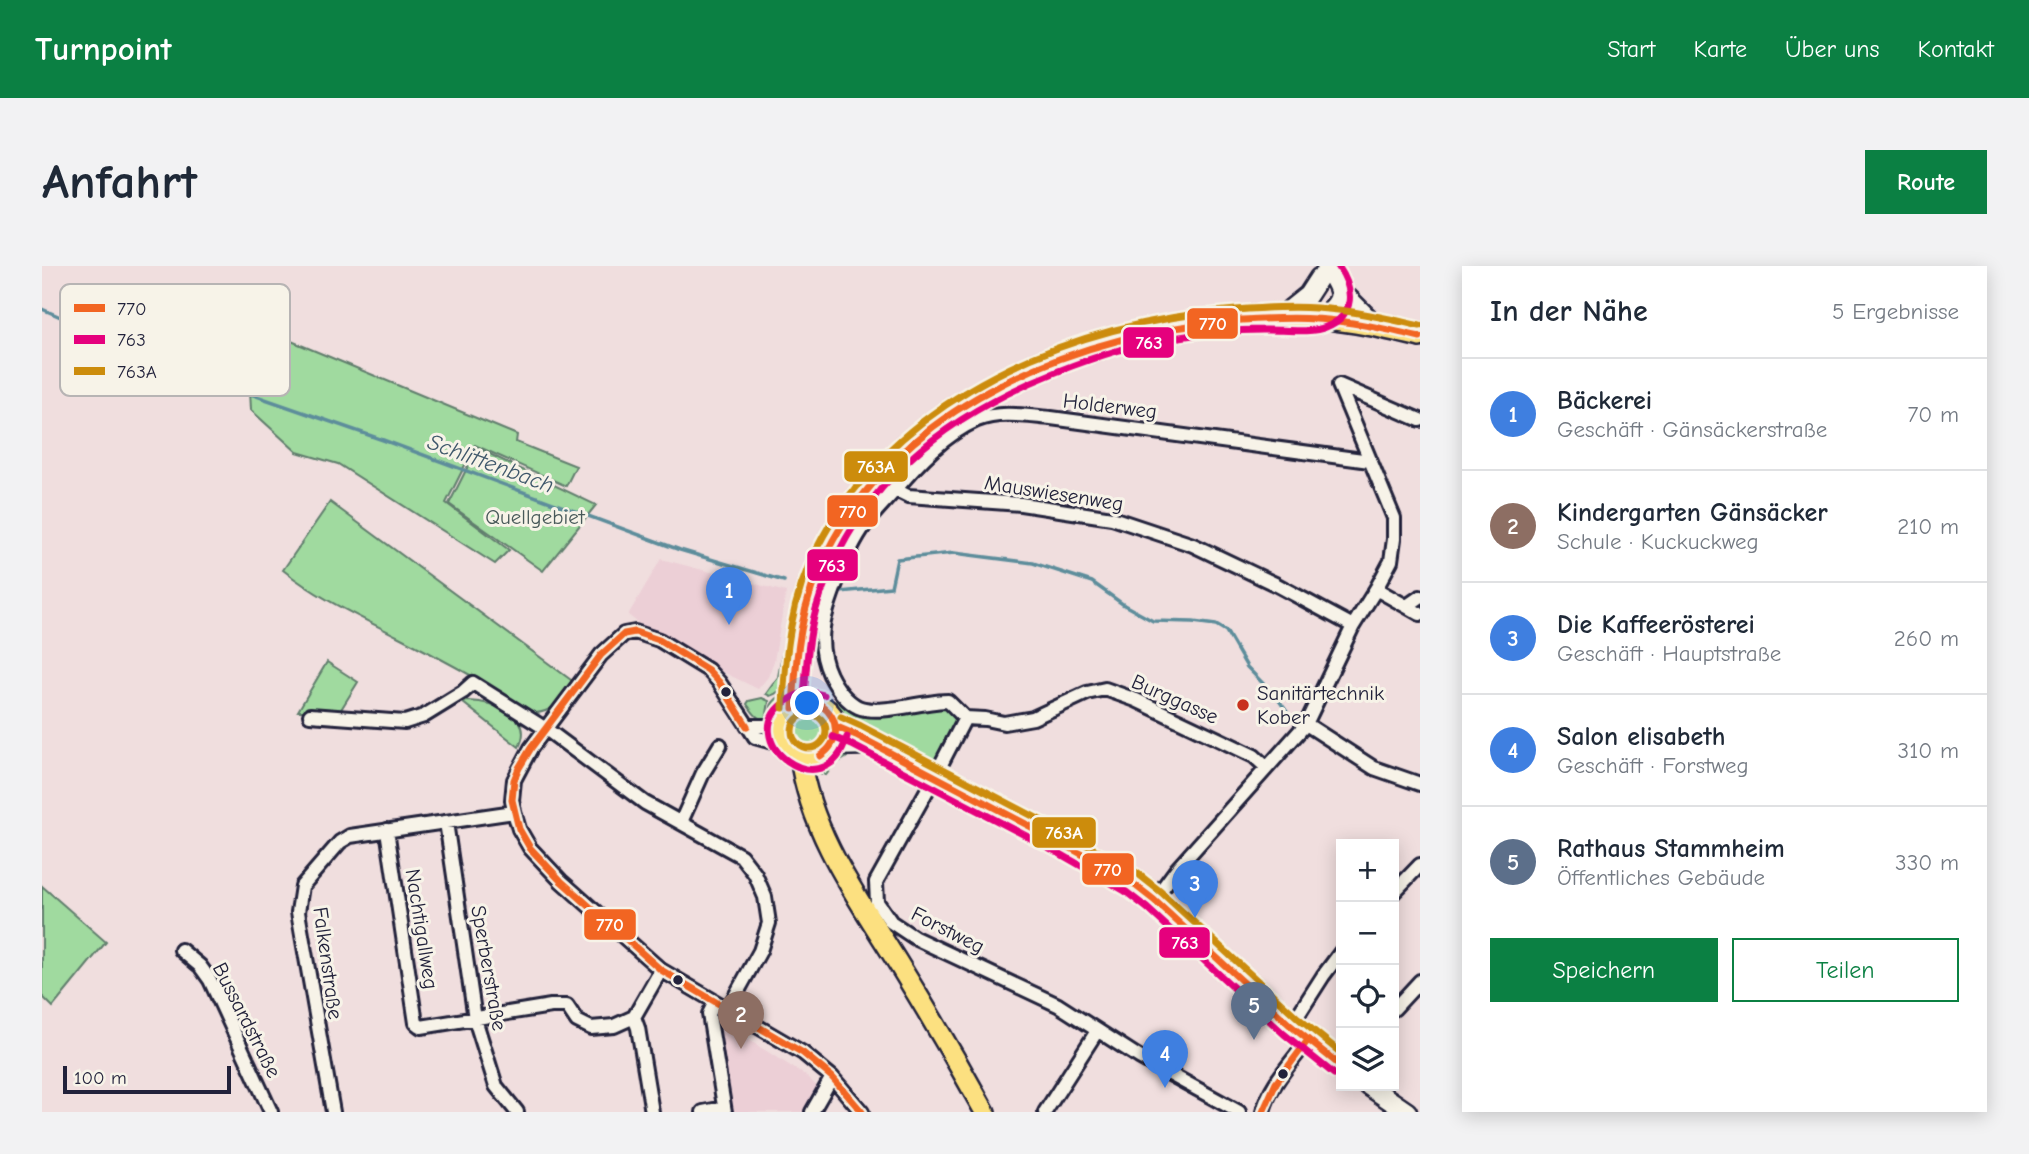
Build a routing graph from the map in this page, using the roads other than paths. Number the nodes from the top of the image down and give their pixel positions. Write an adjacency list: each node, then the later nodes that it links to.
1 (1321, 270): 2 (street); 3 (street); 4 (street)
2 (1339, 289): 4 (street); 5 (street)
3 (1278, 319): 4 (main road); 15 (main road)
4 (1320, 319): 5 (main road)
5 (1376, 326): 6 (main road)
6 (1420, 337)
7 (1420, 420): 8 (street)
8 (1370, 461): 9 (street, Holderweg); 10 (street)
9 (896, 490): 14 (street, Mauswiesenweg); 19 (street, Holderweg)
10 (1376, 589): 12 (street); 14 (street)
11 (1420, 597): 12 (street)
12 (1407, 606): 13 (street)
13 (1420, 614)
14 (1353, 626): 20 (street)
15 (797, 650): 16 (main road); 18 (main road)
16 (812, 703): 18 (main road); 23 (main road)
17 (310, 715): 22 (street)
18 (788, 715): 21 (street); 25 (main road)
19 (965, 718): 26 (street, Burggasse); 27 (street)
20 (1306, 724): 26 (street); 28 (street)
21 (747, 726): 22 (street); 25 (street)
22 (546, 729): 29 (street); 31 (street)
23 (835, 736): 25 (main road); 27 (street)
24 (720, 745): 31 (street)
25 (800, 753): 59 (main road)
26 (1266, 767): 35 (street)
27 (935, 776): 35 (street); 46 (street, Forstweg)
28 (1420, 784)
29 (514, 812): 30 (street, Falkenstraße); 38 (street)
30 (446, 822): 32 (street, Falkenstraße); 44 (street, Sperberstraße)
31 (681, 822): 42 (street)
32 (387, 830): 44 (street, Nachtigallweg); 53 (street, Falkenstraße)
33 (1420, 865): 34 (street)
34 (1399, 887)
35 (1154, 900): 45 (street)
36 (181, 950): 52 (street, Bussardstraße)
37 (1336, 959): 45 (street)
38 (661, 970): 40 (street); 43 (street)
39 (1420, 981): 41 (street)
40 (715, 1002): 42 (street); 51 (street)
41 (1399, 1004)
42 (728, 1009): 49 (street)
43 (634, 1017): 44 (street); 55 (street)
44 (475, 1019): 54 (street, Sperberstraße)
45 (1291, 1026): 47 (street)
46 (1097, 1031): 60 (street); 61 (street, Forstweg)
47 (1308, 1040): 48 (street); 62 (street)
48 (1336, 1062)
49 (832, 1077): 57 (street); 58 (street)
50 (1376, 1091): 63 (street)
51 (724, 1110): 56 (street)
52 (271, 1112)
53 (333, 1112)
54 (517, 1112)
55 (652, 1112)
56 (703, 1112)
57 (812, 1112)
58 (862, 1112)
59 (985, 1112)
60 (1045, 1112)
61 (1239, 1112)
62 (1263, 1112)
63 (1407, 1112)

